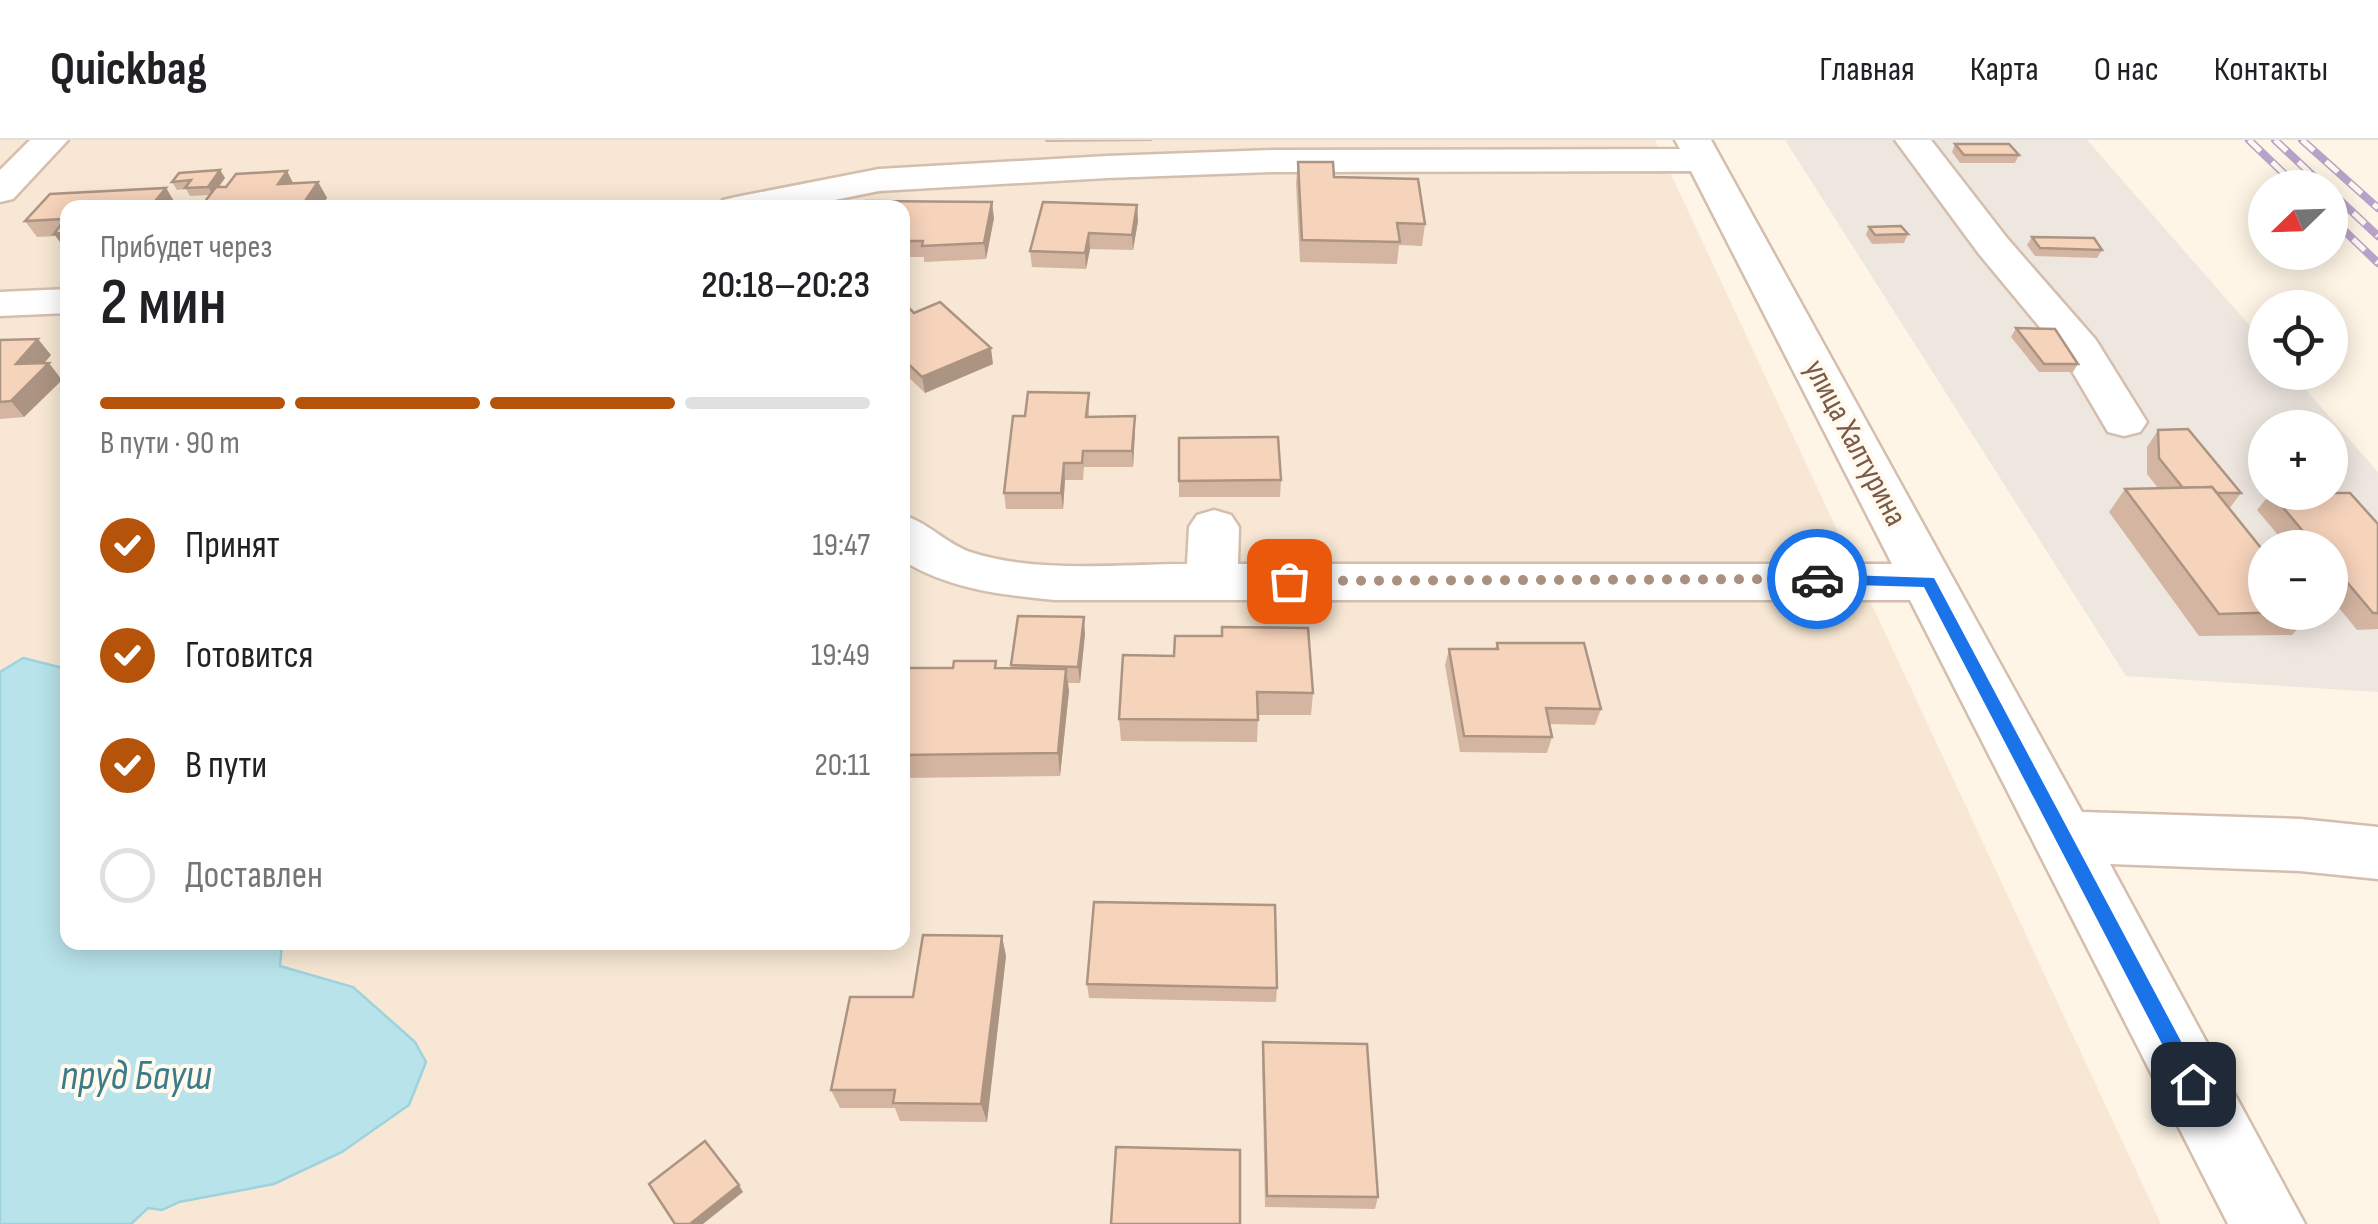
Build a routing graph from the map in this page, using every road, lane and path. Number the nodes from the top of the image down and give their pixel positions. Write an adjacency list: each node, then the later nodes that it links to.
1 (50, 140): 4 (street)
2 (1913, 140): 8 (street)
3 (1699, 150): 5 (street); 12 (street, улица Халтурина)
4 (0, 191)
5 (772, 200)
6 (60, 300): 7 (street)
7 (0, 304)
8 (2124, 422)
9 (1214, 527): 11 (street)
10 (910, 538): 11 (street)
11 (1212, 582): 12 (street)
12 (1929, 582): 13 (street, улица Халтурина)
13 (2062, 838): 14 (street); 15 (street, улица Халтурина)
14 (2378, 853)
15 (2268, 1224)

